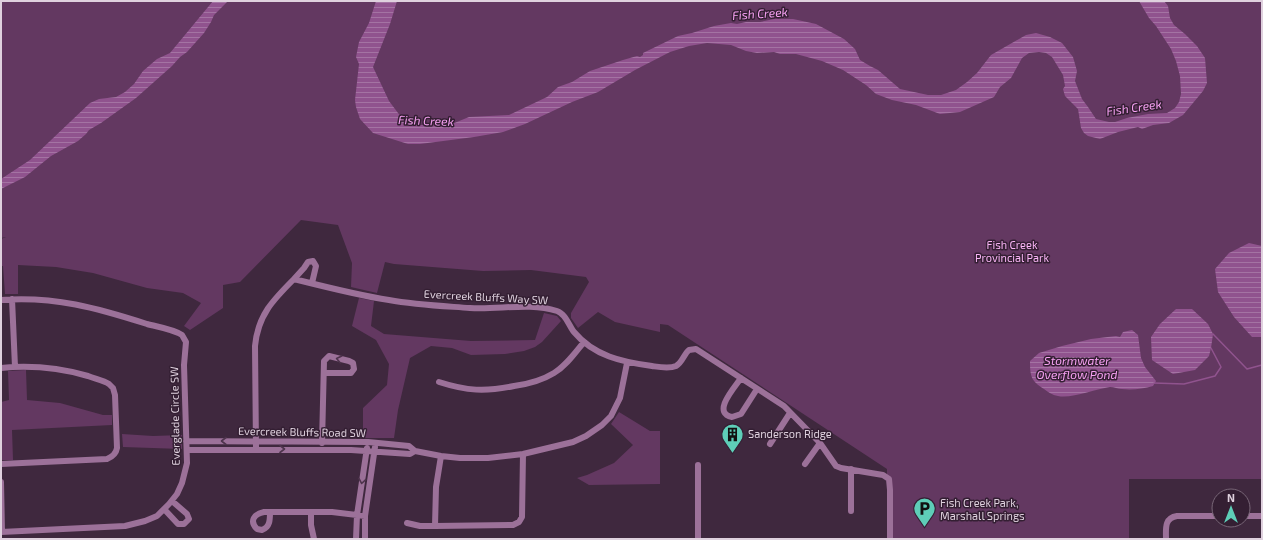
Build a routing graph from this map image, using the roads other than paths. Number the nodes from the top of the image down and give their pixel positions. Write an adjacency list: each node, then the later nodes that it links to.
1 (294, 279): 2 (street, Evercreek Bluffs Way SW); 2 (street); 15 (street)
2 (312, 283): 5 (street, Evercreek Bluffs Way SW)
3 (12, 299): 4 (street, Everglade Circle SW); 7 (street); 14 (street, Everglade Circle SW)
4 (1, 300)
5 (584, 342): 6 (street, Evercreek Bluffs Way SW); 11 (street)
6 (627, 363): 10 (street, Evercreek Bluffs Way SW); 27 (street, Evercreek Bluffs Road SW)
7 (16, 366): 8 (street); 29 (street)
8 (1, 368)
9 (324, 373): 9 (street, one-way to 9); 16 (street)
10 (741, 378): 12 (street); 12 (street)
11 (439, 382)
12 (757, 389): 13 (street)
13 (790, 414): 19 (street); 20 (street)
14 (186, 441): 15 (street, Evercreek Bluffs Road SW, one-way to 14); 23 (street, Everglade Circle SW)
15 (256, 441): 16 (street, Evercreek Bluffs Road SW); 21 (street)
16 (322, 441): 17 (street, Evercreek Bluffs Road SW); 22 (street)
17 (368, 442): 18 (street, Evercreek Bluffs Road SW); 24 (street)
18 (376, 443): 25 (street); 26 (street, Evercreek Bluffs Road SW)
19 (820, 443): 30 (street); 32 (street)
20 (770, 444)
21 (256, 449): 22 (street, Evercreek Bluffs Road SW, one-way to 22); 23 (street, Evercreek Bluffs Road SW)
22 (322, 449): 24 (street, Evercreek Bluffs Road SW)
23 (187, 450): 34 (street, Everglade Circle SW)
24 (367, 450): 25 (street, Evercreek Bluffs Road SW); 39 (street, one-way to 39)
25 (375, 451): 26 (street, Evercreek Bluffs Road SW); 40 (street)
26 (416, 451): 28 (street, Evercreek Bluffs Road SW)
27 (523, 454): 28 (street, Evercreek Bluffs Road SW); 45 (street)
28 (441, 456): 45 (street)
29 (1, 464)
30 (805, 464)
31 (698, 465): 50 (street)
32 (851, 469): 36 (street); 51 (street)
33 (1, 482): 46 (street)
34 (172, 501): 35 (street, Everglade Circle SW); 35 (street)
35 (164, 510): 46 (street, Everglade Circle SW)
36 (851, 511)
37 (270, 512): 38 (street)
38 (310, 512): 39 (street); 47 (street)
39 (356, 515): 40 (street); 48 (street)
40 (365, 516): 49 (street)
41 (1211, 516): 52 (street)
42 (1251, 516): 43 (street)
43 (1262, 516)
44 (407, 523): 45 (street)
45 (435, 526)
46 (2, 532)
47 (314, 539)
48 (356, 539)
49 (365, 539)
50 (698, 539)
51 (890, 539)
52 (1166, 539)

